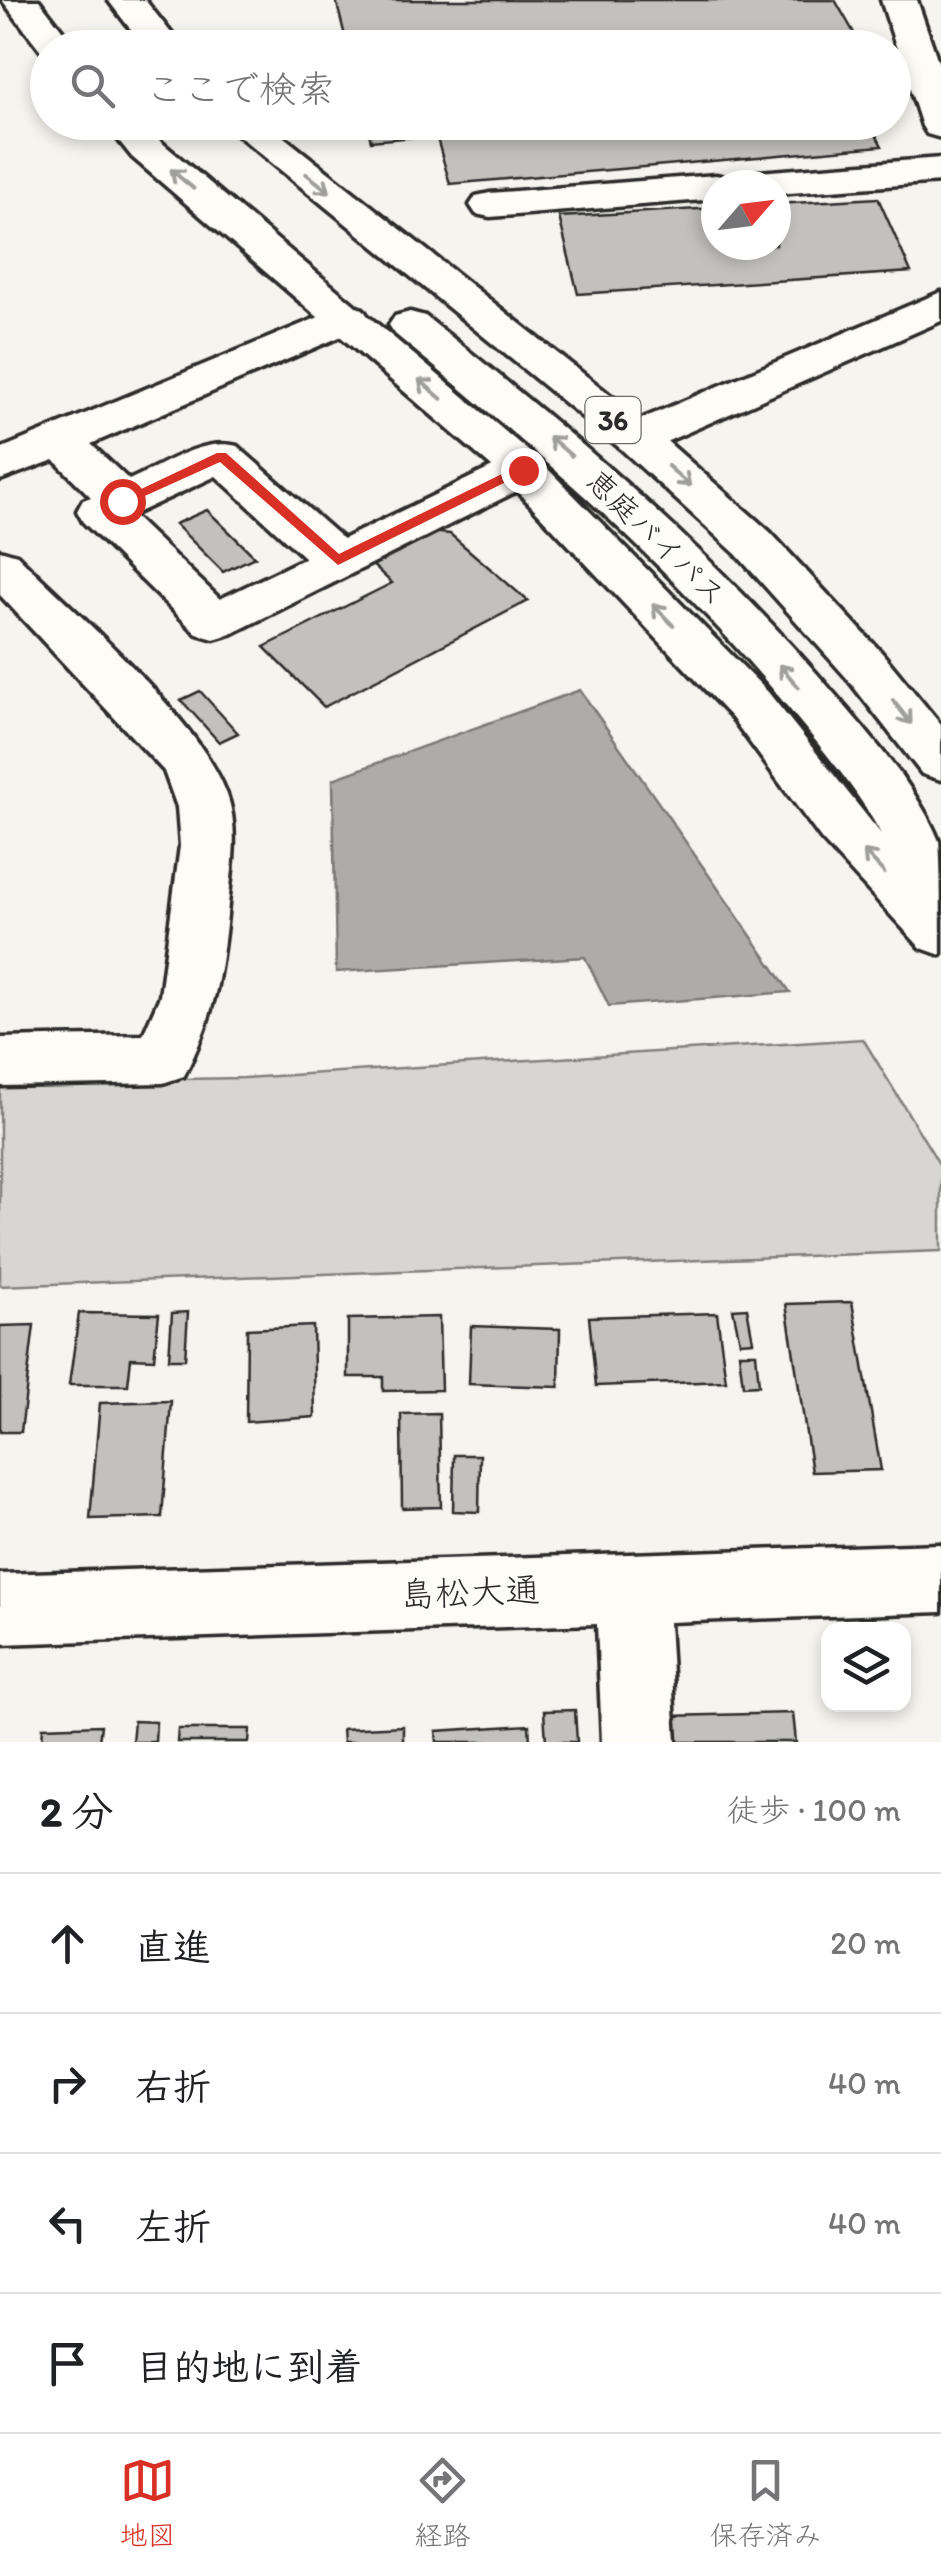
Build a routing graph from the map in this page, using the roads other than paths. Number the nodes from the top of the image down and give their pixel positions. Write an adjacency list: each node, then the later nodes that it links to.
1 (20, 0): 5 (main road)
2 (60, 0): 6 (main road)
3 (126, 0): 7 (main road)
4 (899, 0): 8 (main road)
5 (44, 30)
6 (82, 30)
7 (150, 30)
8 (909, 30)
9 (911, 36): 10 (main road)
10 (941, 126)
11 (139, 140): 19 (main road, one-way to 11)
12 (186, 140): 28 (main road, 恵庭バイパス / 36, one-way to 12)
13 (264, 140): 20 (main road, 恵庭バイパス / 36, one-way to 20)
14 (941, 170): 15 (main road)
15 (791, 181)
16 (701, 188): 17 (main road)
17 (490, 205)
18 (941, 304): 20 (main road)
19 (348, 318): 21 (main road); 23 (main road, one-way to 19)
20 (636, 438): 27 (main road, 恵庭バイパス / 36, one-way to 27)
21 (60, 440): 22 (main road); 24 (main road)
22 (0, 466)
23 (523, 470): 25 (main road); 29 (main road, one-way to 23)
24 (122, 501): 25 (main road); 25 (main road)
25 (338, 561)
26 (0, 566): 30 (main road)
27 (941, 762)
28 (941, 901)
29 (941, 933)
30 (0, 1062)
31 (941, 1578): 32 (main road, 島松大通)
32 (631, 1586): 33 (main road, 島松大通); 34 (main road)
33 (0, 1609)
34 (639, 1742)

